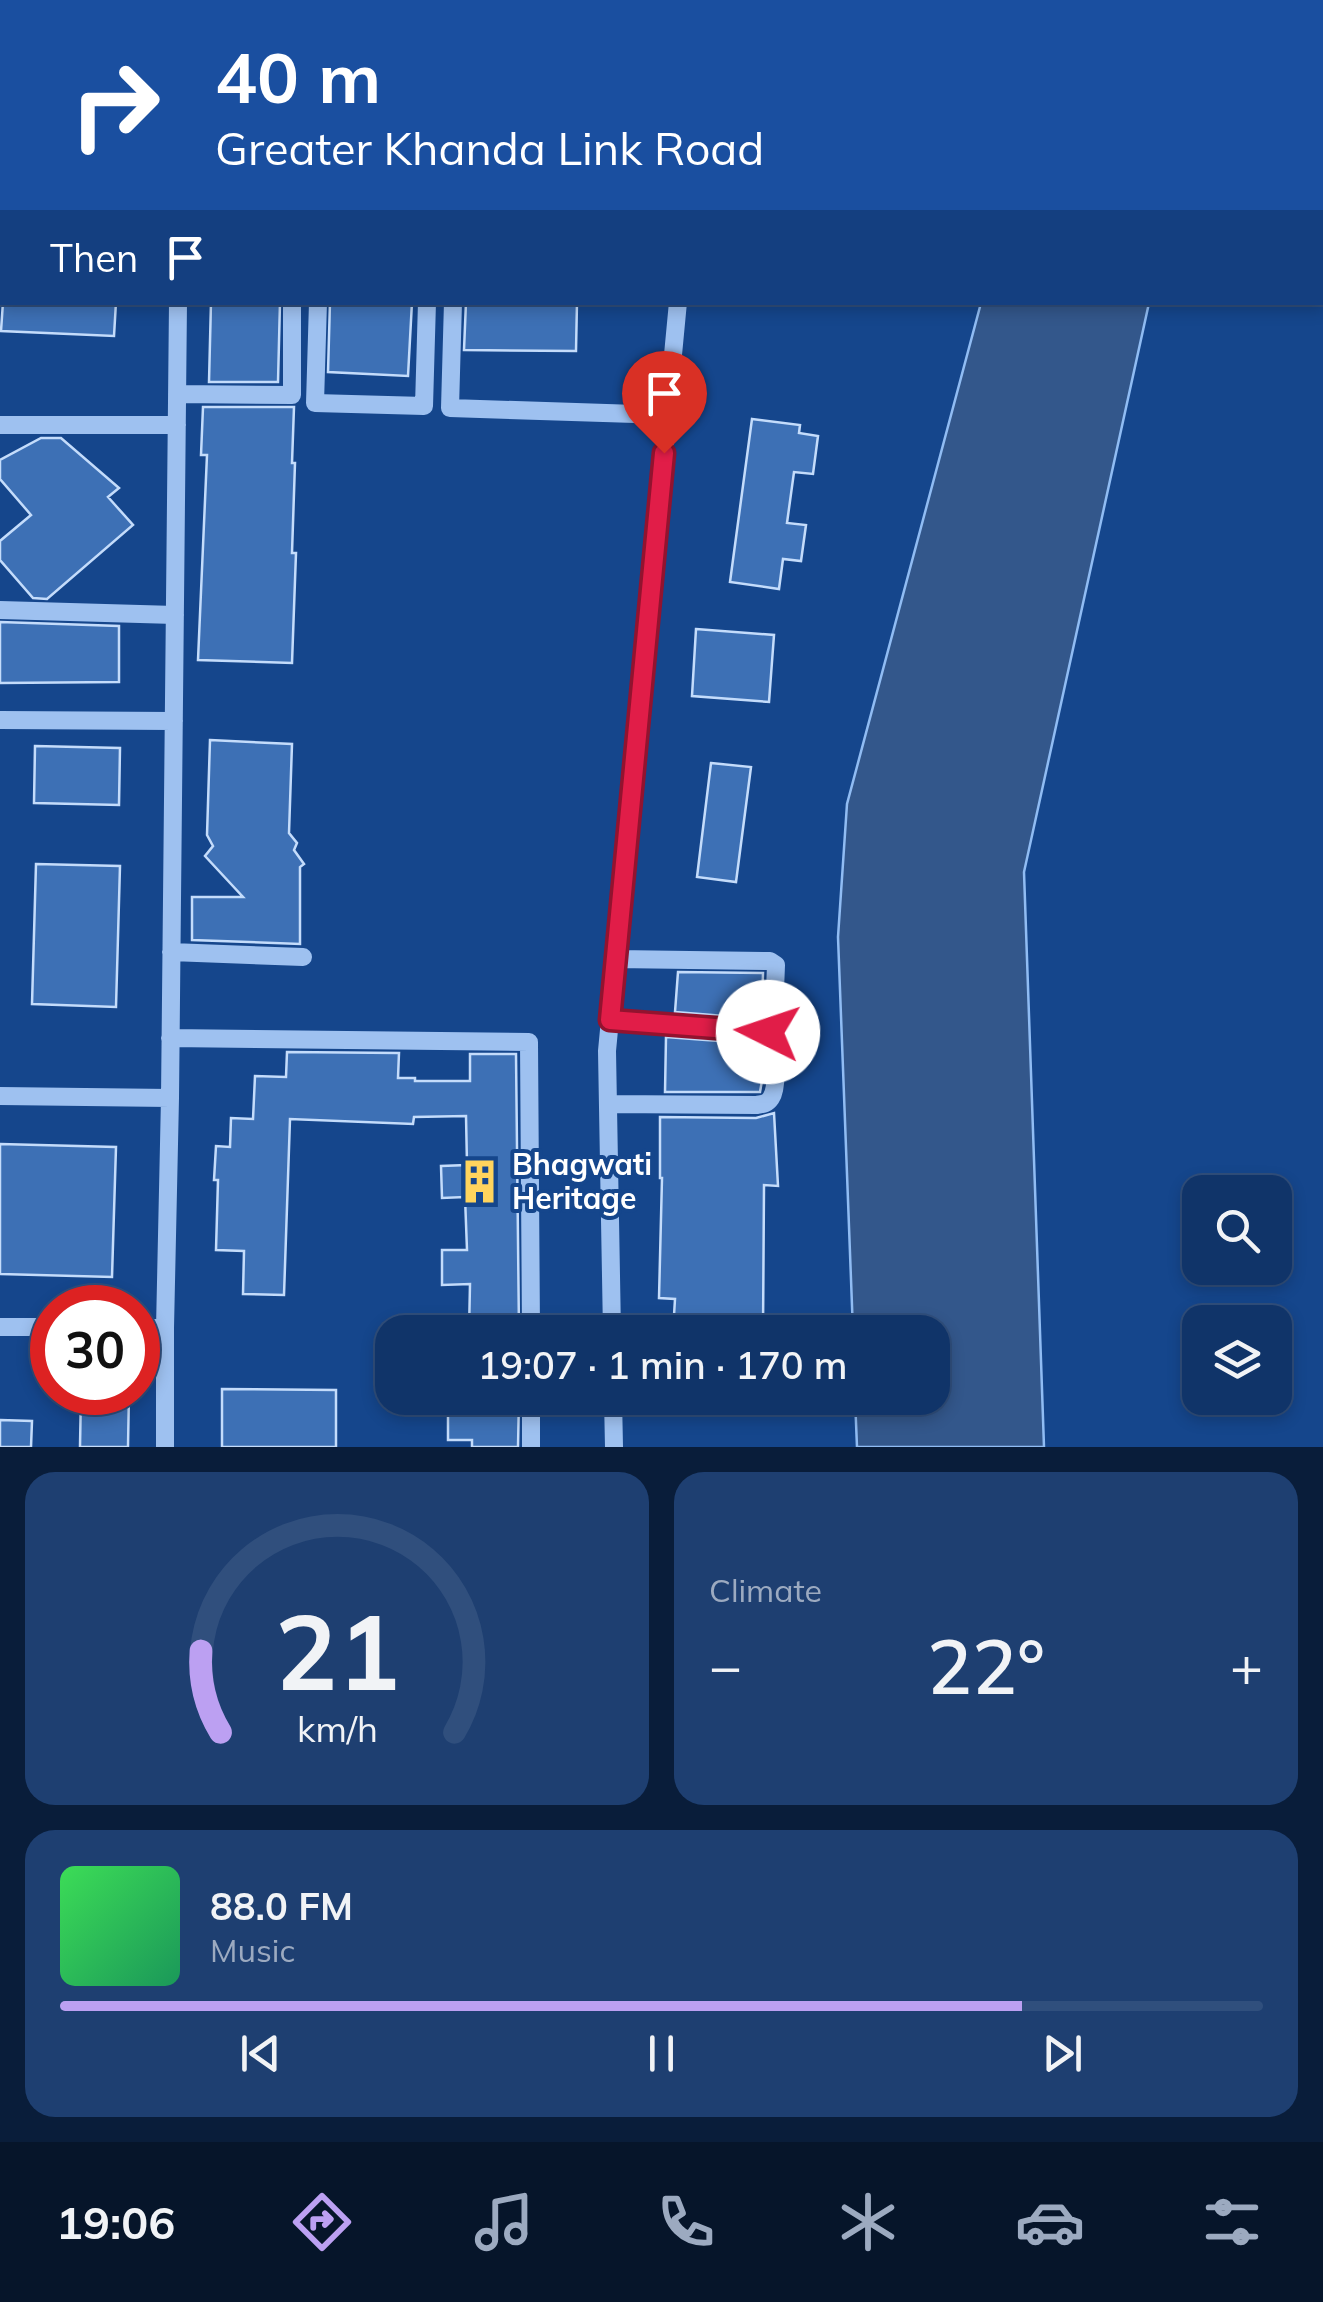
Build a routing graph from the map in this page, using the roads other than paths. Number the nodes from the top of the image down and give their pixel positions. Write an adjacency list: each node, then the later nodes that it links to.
1 (178, 305): 7 (street)
2 (292, 305): 7 (street)
3 (318, 305): 4 (street)
4 (427, 305)
5 (453, 305): 8 (street)
6 (678, 305): 8 (street)
7 (178, 394): 10 (street)
8 (667, 415): 17 (street)
9 (0, 425): 10 (street)
10 (177, 425): 12 (street)
11 (0, 610): 12 (street)
12 (175, 615): 14 (street)
13 (0, 720): 14 (street)
14 (174, 721): 15 (street)
15 (171, 952): 16 (street); 19 (street)
16 (303, 956)
17 (616, 959): 18 (street); 18 (street)
18 (610, 1015): 22 (street); 22 (street)
19 (170, 1038): 21 (street); 23 (street)
20 (0, 1096): 21 (street)
21 (170, 1098): 28 (street)
22 (608, 1104): 24 (street)
23 (530, 1315)
24 (612, 1315)
25 (0, 1326): 26 (street)
26 (30, 1327)
27 (160, 1328): 28 (street)
28 (164, 1328): 31 (street)
29 (531, 1415): 32 (street)
30 (613, 1415): 33 (street)
31 (165, 1447)
32 (531, 1447)
33 (614, 1447)

